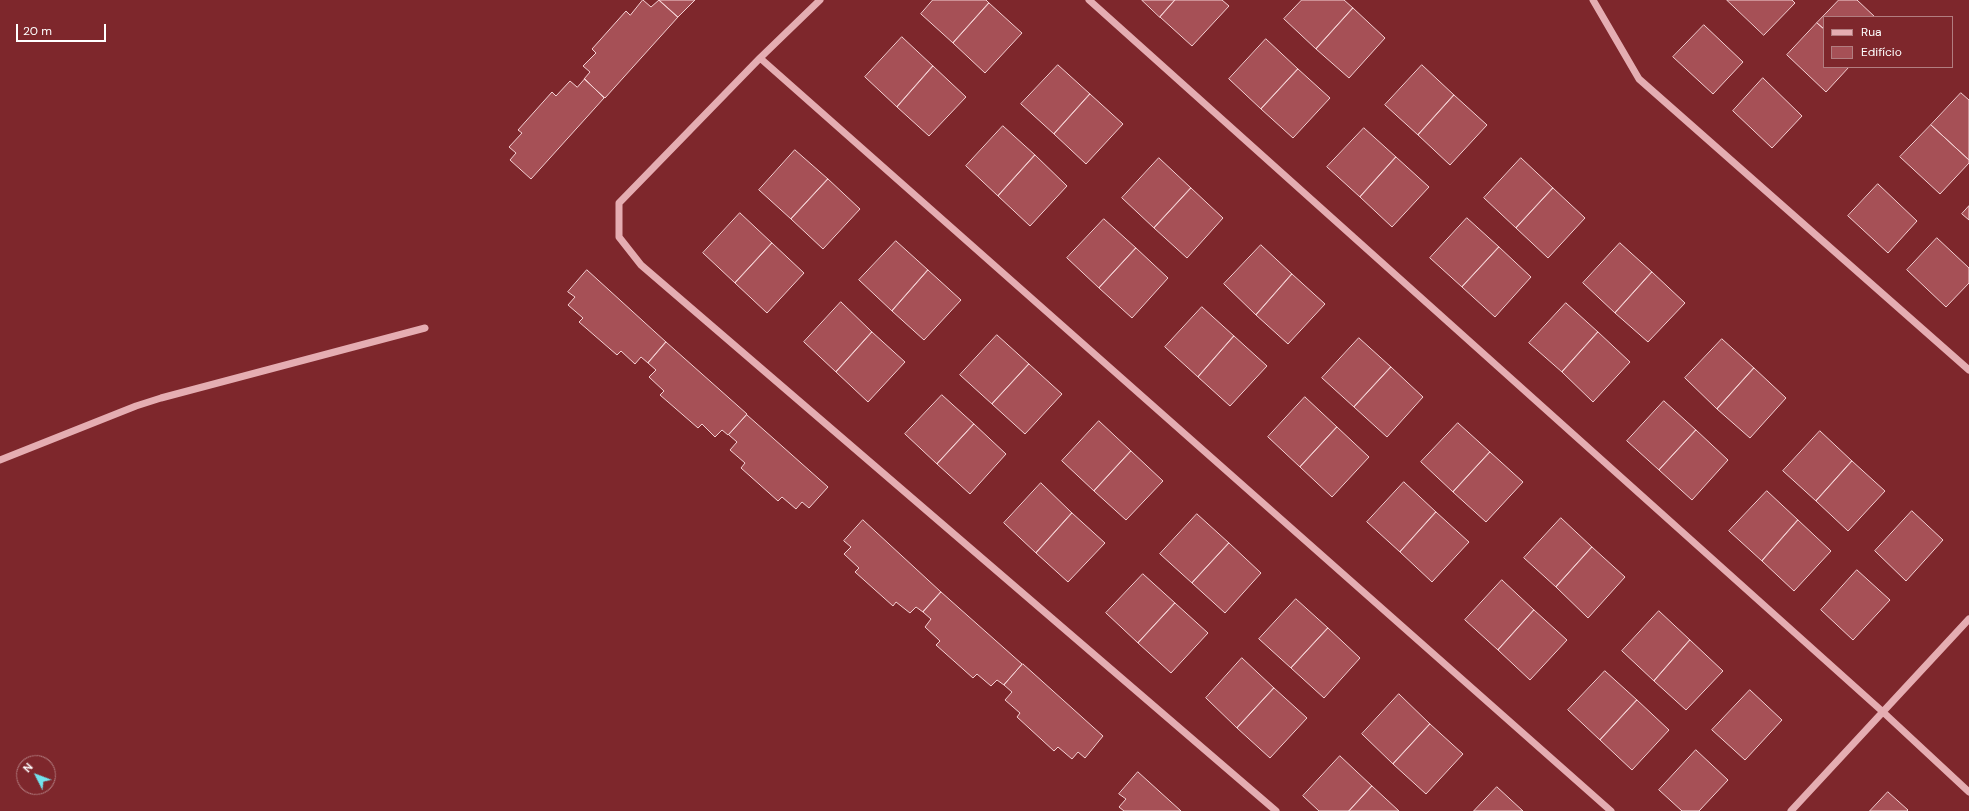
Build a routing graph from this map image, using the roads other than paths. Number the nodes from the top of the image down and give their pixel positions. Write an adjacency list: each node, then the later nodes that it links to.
1 (820, 0): 4 (street)
2 (1089, 0): 9 (street)
3 (1592, 0): 6 (street)
4 (760, 58): 11 (street); 12 (street)
5 (425, 328): 7 (street)
6 (1969, 370)
7 (0, 460)
8 (1969, 620): 9 (street)
9 (1883, 712): 10 (street); 13 (street)
10 (1969, 792)
11 (1276, 811)
12 (1611, 811)
13 (1791, 811)

